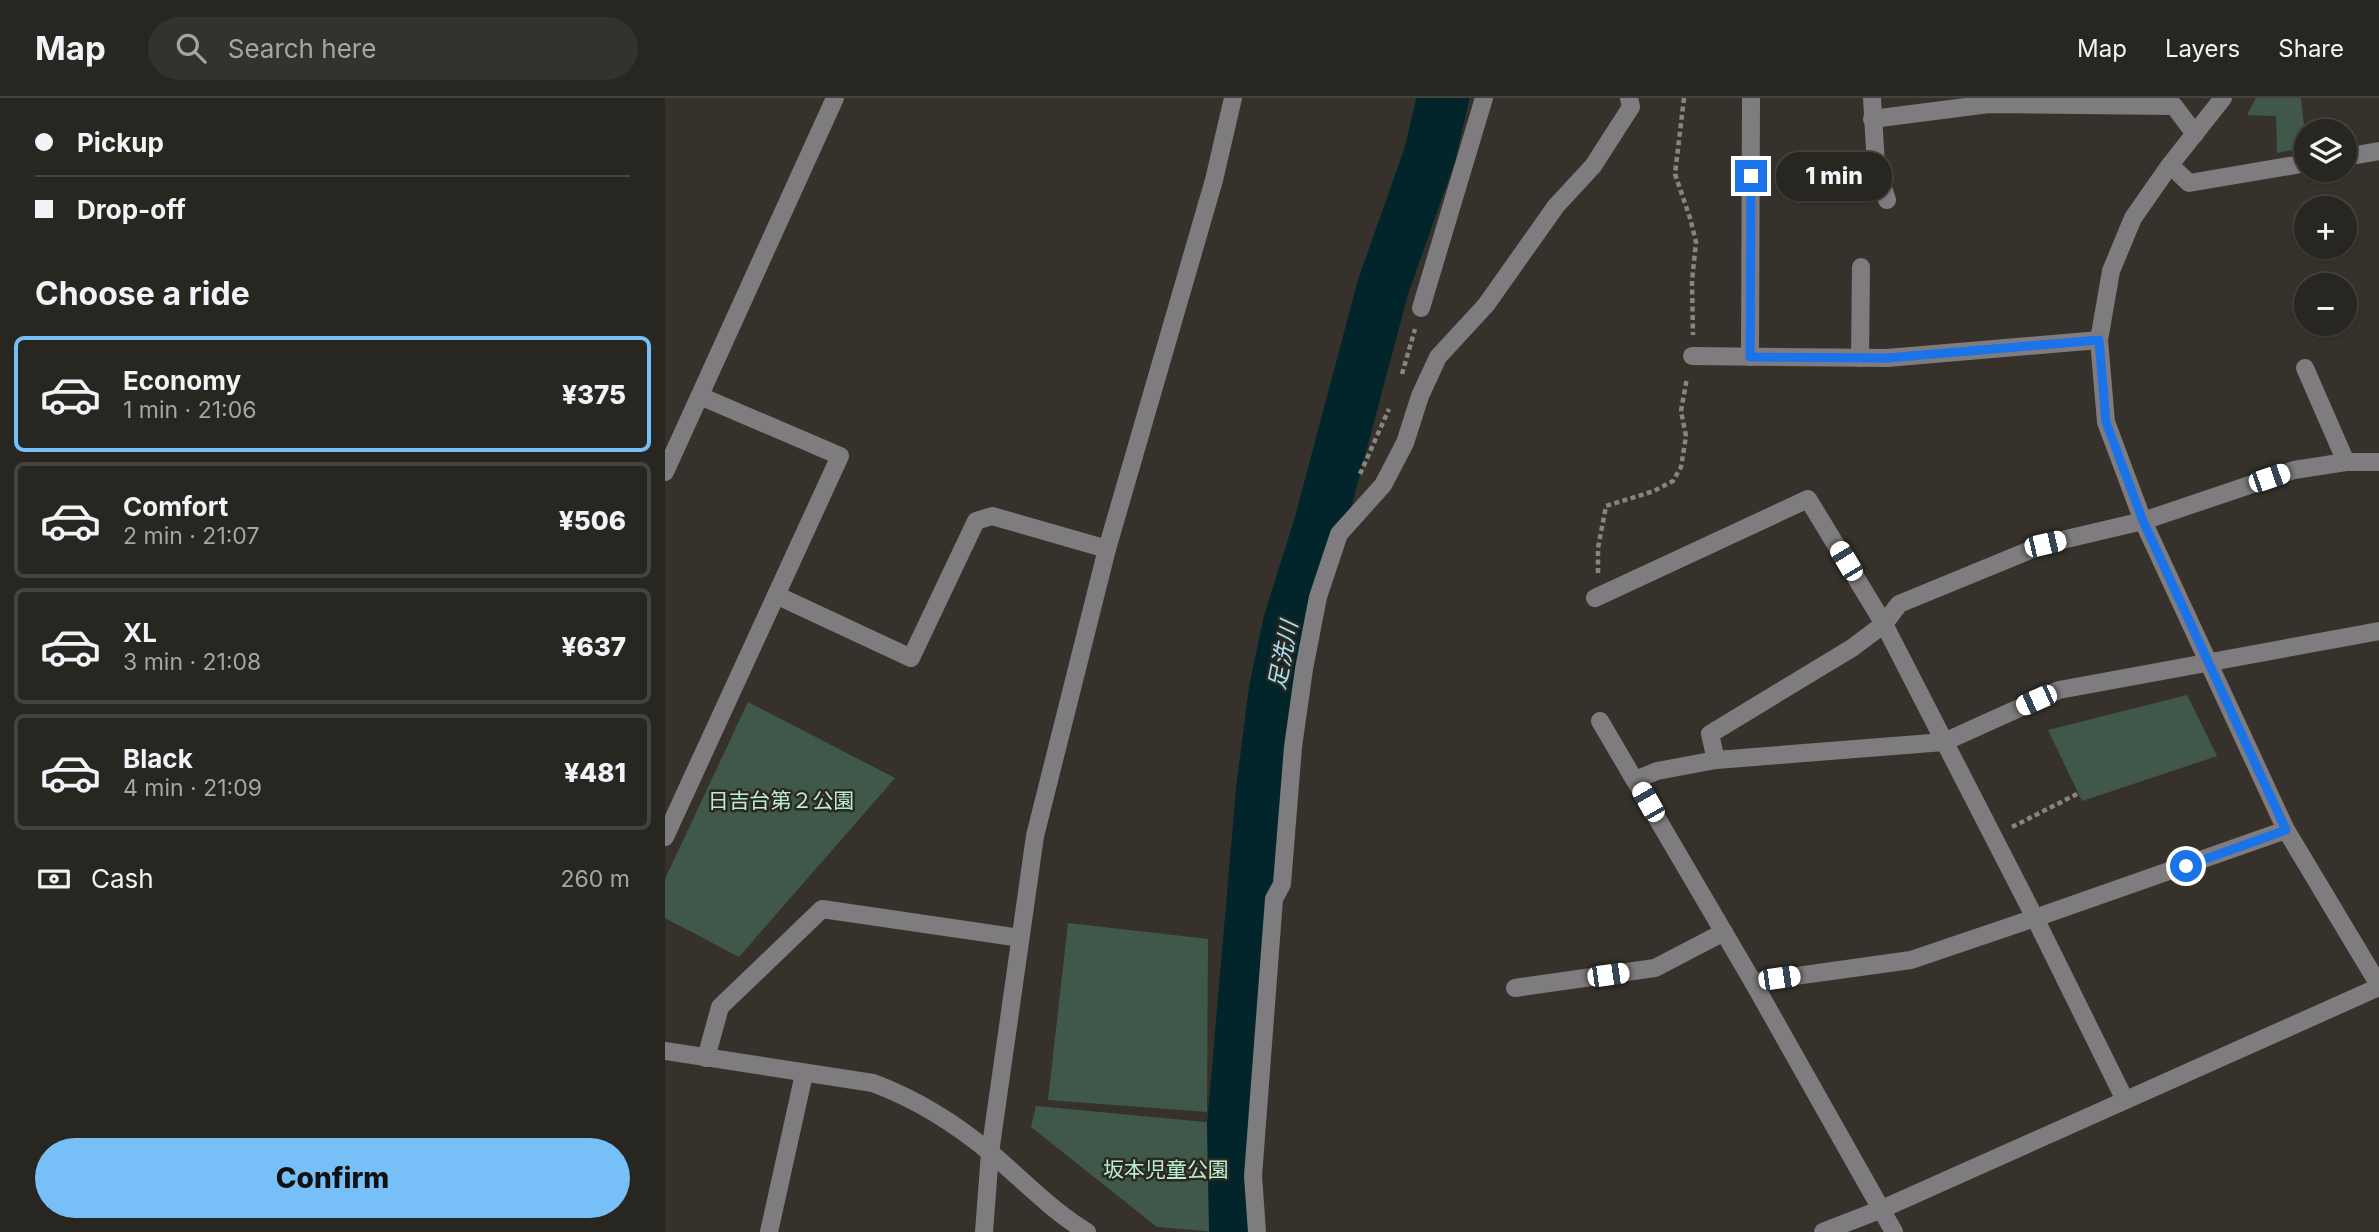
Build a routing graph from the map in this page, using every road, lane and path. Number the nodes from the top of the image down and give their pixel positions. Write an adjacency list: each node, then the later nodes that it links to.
1 (835, 98): 24 (street)
2 (1233, 98): 31 (street)
3 (1484, 98): 17 (street)
4 (1629, 98): 60 (street)
5 (1684, 98): 19 (path)
6 (1751, 98): 20 (street)
7 (1872, 98): 9 (street)
8 (2223, 98): 10 (street)
9 (1872, 119): 10 (street); 15 (street)
10 (2195, 134): 13 (street)
11 (2379, 151): 12 (street)
12 (2357, 155)
13 (2170, 165): 14 (street); 18 (street)
14 (2294, 165)
15 (1887, 200)
16 (1861, 267): 21 (street)
17 (1421, 308): 23 (path)
18 (2099, 340): 21 (street); 30 (street)
19 (1692, 356): 20 (street); 33 (path)
20 (1750, 357): 21 (street)
21 (1860, 358)
22 (2305, 368): 26 (street)
23 (1400, 380)
24 (700, 396): 28 (street); 32 (street)
25 (1391, 404): 29 (path)
26 (2346, 462): 27 (street); 30 (street)
27 (2379, 462)
28 (665, 472)
29 (1359, 476)
30 (2143, 521): 34 (street); 36 (street)
31 (1107, 549): 32 (street); 47 (street)
32 (776, 596): 44 (street)
33 (1595, 598): 34 (street)
34 (1884, 624): 38 (street); 39 (street)
35 (2379, 631): 36 (street)
36 (2208, 662): 38 (street); 42 (street)
37 (1600, 720): 40 (street)
38 (1944, 741): 39 (street); 43 (street)
39 (1716, 760): 40 (street)
40 (1635, 780): 46 (street)
41 (2078, 793): 43 (path)
42 (2286, 830): 45 (street); 49 (street)
43 (1993, 836): 45 (street)
44 (665, 837)
45 (2035, 919): 48 (street); 54 (street)
46 (1724, 932): 48 (street); 50 (street)
47 (1020, 939): 52 (street); 55 (street)
48 (1753, 982): 56 (street)
49 (2379, 986): 54 (street)
50 (1515, 988)
51 (665, 1051): 52 (street)
52 (706, 1058): 53 (street)
53 (804, 1074): 55 (street); 57 (street)
54 (2125, 1100): 56 (street)
55 (990, 1153): 58 (street); 59 (street)
56 (1882, 1209): 61 (street); 62 (street)
57 (769, 1232)
58 (984, 1232)
59 (1087, 1232)
60 (1257, 1232)
61 (1823, 1232)
62 (1893, 1232)

